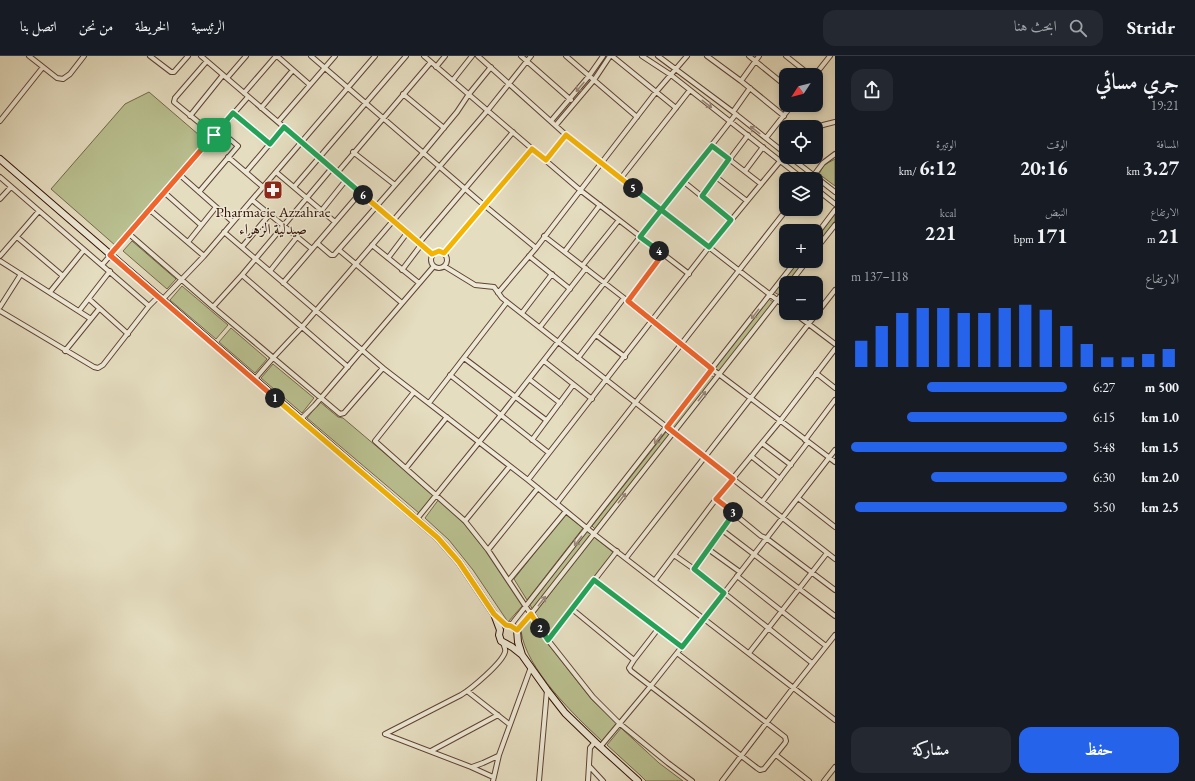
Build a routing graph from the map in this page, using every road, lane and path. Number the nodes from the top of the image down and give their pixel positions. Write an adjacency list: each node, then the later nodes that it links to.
1 (29, 56): 33 (street)
2 (84, 56): 33 (street)
3 (150, 56): 4 (street)
4 (188, 56)
5 (201, 56): 29 (street)
6 (246, 56): 44 (street)
7 (276, 56): 39 (street); 55 (street)
8 (311, 56): 36 (street)
9 (335, 56): 36 (street)
10 (375, 56): 51 (street)
11 (406, 56): 61 (street)
12 (424, 56): 31 (street)
13 (445, 56): 34 (street)
14 (472, 56): 45 (street)
15 (480, 56): 35 (street)
16 (521, 56): 32 (street)
17 (531, 56): 32 (street)
18 (603, 56): 43 (street)
19 (611, 56): 46 (street); 54 (street)
20 (642, 56): 42 (street)
21 (658, 56): 40 (street)
22 (687, 56): 40 (street)
23 (706, 56): 48 (street)
24 (749, 56): 30 (street)
25 (759, 56): 30 (street)
26 (786, 56): 37 (street)
27 (828, 56): 38 (street)
28 (568, 57): 43 (street)
29 (207, 61): 41 (street); 68 (street)
30 (756, 61): 47 (street); 48 (street)
31 (431, 62): 34 (street); 56 (street)
32 (526, 62): 49 (street); 59 (street)
33 (43, 67): 72 (street)
34 (436, 67): 45 (street)
35 (491, 67): 49 (street); 57 (street)
36 (325, 68): 50 (street); 51 (street)
37 (801, 68)
38 (820, 68)
39 (293, 70): 50 (street); 62 (street)
40 (675, 70): 42 (street); 67 (street)
41 (223, 75): 44 (street); 68 (street)
42 (670, 75): 53 (street); 54 (street)
43 (589, 76): 46 (street); 59 (street, one-way to 59)
44 (227, 78): 55 (street)
45 (453, 80): 57 (street)
46 (594, 80): 60 (street); 70 (street)
47 (779, 80)
48 (741, 81): 52 (street)
49 (508, 83): 64 (street); 73 (street)
50 (310, 85): 75 (street)
51 (348, 88): 61 (street); 87 (street)
52 (750, 88): 67 (street); 69 (street)
53 (690, 90): 63 (street); 74 (street, one-way to 74)
54 (656, 92): 63 (street); 70 (street)
55 (244, 93): 58 (street)
56 (403, 94): 71 (street); 80 (street)
57 (469, 94): 64 (street); 80 (street)
58 (248, 96): 62 (street); 66 (street)
59 (570, 99): 60 (street); 73 (street)
60 (575, 103): 77 (street)
61 (366, 104): 71 (street); 97 (street)
62 (261, 108): 75 (street)
63 (676, 108): 118 (street)
64 (488, 110): 82 (street); 106 (street)
65 (787, 112): 69 (street)
66 (233, 113): 81 (street); 88 (street)
67 (734, 113): 74 (street); 86 (street, one-way to 67)
68 (190, 116): 83 (street)
69 (784, 116): 86 (street)
70 (637, 117): 103 (street)
71 (383, 118): 93 (street); 94 (street)
72 (0, 121)
73 (551, 121): 77 (street)
74 (730, 121): 85 (street); 89 (street)
75 (278, 122): 79 (street)
76 (835, 122): 78 (street)
77 (556, 125): 84 (street)
78 (823, 125)
79 (284, 127): 87 (street); 88 (street)
80 (444, 128): 94 (street)
81 (219, 130): 83 (street); 96 (street)
82 (513, 132): 92 (street); 127 (street)
83 (214, 135): 115 (street)
84 (566, 135): 101 (street); 103 (street)
85 (748, 135): 90 (street); 99 (street)
86 (766, 138): 91 (street)
87 (302, 142): 97 (street); 110 (street)
88 (270, 144): 109 (street)
89 (712, 146): 99 (street); 120 (street)
90 (763, 147): 100 (street); 108 (street)
91 (779, 148)
92 (532, 149): 101 (street); 141 (street)
93 (354, 152): 111 (street); 123 (street)
94 (423, 153): 106 (street); 123 (street)
95 (835, 154): 114 (street)
96 (228, 157): 109 (street); 129 (street)
97 (319, 157): 107 (street); 126 (street)
98 (0, 159): 182 (main road)
99 (729, 159): 108 (street); 117 (street)
100 (779, 159)
101 (546, 160): 128 (street)
102 (779, 161): 121 (street)
103 (601, 162): 118 (street); 128 (street)
104 (785, 164): 112 (street)
105 (798, 164): 113 (street)
106 (439, 167): 127 (street); 153 (street)
107 (332, 168): 111 (street); 135 (street)
108 (744, 171): 121 (street)
109 (246, 172): 125 (street)
110 (276, 172): 125 (street); 126 (street)
111 (337, 172): 119 (street)
112 (795, 172)
113 (806, 172)
114 (816, 172)
115 (180, 175): 129 (street); 131 (street)
116 (0, 177): 124 (street)
117 (716, 177): 134 (street); 138 (street)
118 (621, 178): 146 (street)
119 (346, 180): 132 (street); 145 (street)
120 (684, 182): 134 (street); 146 (street)
121 (761, 184): 138 (street)
122 (823, 184): 130 (street)
123 (395, 185): 143 (street)
124 (10, 187): 136 (street); 148 (street)
125 (263, 187): 137 (street)
126 (294, 187): 135 (street)
127 (465, 189): 141 (street); 170 (street)
128 (580, 190): 140 (street); 163 (street)
129 (199, 192): 142 (street)
130 (835, 192)
131 (165, 193): 144 (street); 156 (street)
132 (360, 193): 143 (street); 155 (street)
133 (823, 195): 139 (street)
134 (702, 196): 152 (street)
135 (307, 198): 145 (street); 157 (street)
136 (0, 199)
137 (252, 200): 149 (street); 154 (street)
138 (747, 201): 152 (street)
139 (835, 204)
140 (600, 205): 151 (street); 178 (street)
141 (485, 206): 174 (street); 179 (street)
142 (216, 207): 154 (street); 156 (street)
143 (376, 207): 153 (street); 177 (street)
144 (150, 210): 161 (street); 168 (street)
145 (322, 210): 155 (street)
146 (661, 210): 166 (street); 173 (street)
147 (835, 210): 159 (street)
148 (39, 211): 164 (street); 176 (street)
149 (270, 214): 157 (street); 172 (street)
150 (781, 216): 197 (street)
151 (619, 220): 166 (street); 193 (street)
152 (731, 220): 173 (street)
153 (393, 221): 162 (street); 171 (street)
154 (233, 222): 160 (street)
155 (335, 222): 169 (street)
156 (202, 225): 168 (street)
157 (284, 225): 165 (street); 187 (street)
158 (835, 225): 167 (street)
159 (823, 226)
160 (224, 232): 172 (street); 184 (street)
161 (128, 233): 182 (street); 206 (street)
162 (407, 233): 170 (street); 186 (street)
163 (544, 236): 174 (street); 178 (street)
164 (17, 237): 183 (street); 204 (street)
165 (297, 237): 175 (street); 199 (street)
166 (640, 237): 181 (street); 209 (street)
167 (823, 240)
168 (188, 242): 184 (street)
169 (317, 243): 175 (street); 177 (street)
170 (420, 244): 180 (street); 196 (street)
171 (372, 245): 186 (street); 189 (street)
172 (242, 247): 187 (street)
173 (709, 247): 197 (street); 202 (street)
174 (536, 248): 185 (street)
175 (312, 249): 207 (street)
176 (84, 250): 190 (street); 204 (street)
177 (339, 250): 189 (street)
178 (565, 251): 193 (street)
179 (444, 253): 180 (street); 192 (street)
180 (432, 254): 191 (street)
181 (663, 254): 202 (street); 218 (street)
182 (110, 255): 190 (street); 217 (main road)
183 (0, 256)
184 (204, 256): 206 (street)
185 (529, 256): 201 (street); 213 (street)
186 (388, 258): 196 (street)
187 (256, 259): 199 (street); 203 (street)
188 (0, 261): 200 (street)
189 (356, 264): 221 (street); 226 (street)
190 (102, 265): 198 (street)
191 (434, 266): 192 (street); 208 (street)
192 (444, 266): 213 (street)
193 (584, 267): 209 (street); 210 (street)
194 (790, 268): 214 (street)
195 (802, 268): 205 (street)
196 (402, 270): 208 (street)
197 (739, 270): 214 (street); 239 (street)
198 (110, 271): 216 (street); 222 (street)
199 (270, 271): 207 (street)
200 (21, 274): 212 (street); 223 (street)
201 (552, 274): 210 (street); 229 (street)
202 (689, 274): 232 (street)
203 (242, 275): 224 (street); 234 (street)
204 (63, 276): 212 (street)
205 (795, 276)
206 (181, 280): 217 (street); 224 (street)
207 (284, 282): 226 (street)
208 (419, 283): 221 (street)
209 (605, 283): 218 (street); 238 (street)
210 (570, 289): 235 (street)
211 (835, 290): 233 (street)
212 (50, 292): 228 (street)
213 (498, 293): 220 (street)
214 (770, 294): 219 (street); 251 (street, one-way to 251)
215 (779, 297): 219 (street)
216 (89, 299): 225 (street); 228 (street)
217 (160, 299): 222 (street); 256 (main road)
218 (626, 299): 232 (street); 237 (street)
219 (777, 300): 253 (street)
220 (507, 302): 229 (street); 246 (street)
221 (402, 303): 242 (street)
222 (150, 306): 236 (street)
223 (0, 307)
224 (213, 307): 245 (street)
225 (99, 309): 230 (street); 236 (street)
226 (316, 310): 234 (street); 242 (street)
227 (0, 311): 243 (street)
228 (79, 311): 230 (street)
229 (522, 313): 235 (street)
230 (91, 319): 243 (street)
231 (803, 320): 233 (street)
232 (653, 322): 239 (street); 244 (street)
233 (808, 324): 240 (street); 263 (street)
234 (302, 327): 245 (street); 249 (street)
235 (540, 327): 238 (street)
236 (128, 334): 243 (street)
237 (596, 335): 244 (street); 247 (street)
238 (558, 342): 247 (street); 248 (street)
239 (682, 344): 251 (street); 268 (street)
240 (835, 344)
241 (835, 349): 252 (street)
242 (361, 350): 249 (street); 250 (street)
243 (65, 351)
244 (625, 357): 257 (street)
245 (273, 358): 256 (street); 262 (street)
246 (464, 358): 254 (street); 261 (street)
247 (578, 358): 257 (street)
248 (544, 361): 255 (street); 258 (street)
249 (348, 367): 262 (street)
250 (383, 368): 260 (street); 262 (street)
251 (712, 369): 253 (street); 274 (street)
252 (816, 373): 259 (street); 273 (street)
253 (719, 374): 263 (street); 275 (street, one-way to 253)
254 (450, 376): 266 (street); 269 (street)
255 (529, 379): 261 (street); 267 (street)
256 (254, 380): 271 (main road)
257 (607, 380): 264 (street); 268 (street)
258 (573, 384): 264 (street); 267 (street)
259 (835, 388)
260 (414, 392): 266 (street); 288 (street)
261 (516, 397): 269 (street); 272 (street)
262 (321, 398): 271 (street)
263 (751, 398): 273 (street); 283 (street)
264 (592, 399): 281 (street)
265 (835, 400): 277 (street)
266 (429, 403): 270 (street)
267 (560, 403): 272 (street)
268 (635, 403): 274 (street); 297 (street)
269 (502, 415): 276 (street); 278 (street)
270 (447, 417): 278 (street); 288 (street)
271 (300, 420): 301 (main road)
272 (546, 420): 276 (street)
273 (780, 421): 277 (street); 279 (street)
274 (667, 427): 275 (street); 304 (street, one-way to 304)
275 (674, 433): 283 (street); 306 (street, one-way to 275)
276 (532, 440): 281 (street)
277 (806, 441): 284 (street); 286 (street)
278 (480, 442): 287 (street); 293 (street)
279 (762, 443): 282 (street); 286 (street)
280 (835, 450): 284 (street)
281 (549, 453): 291 (street)
282 (751, 456): 289 (street); 290 (street)
283 (704, 457): 289 (street); 314 (street)
284 (829, 458): 285 (street); 294 (street)
285 (835, 462)
286 (791, 465): 290 (street)
287 (510, 466): 291 (street); 302 (street)
288 (406, 468): 293 (street)
289 (733, 479): 295 (street); 296 (street)
290 (780, 479): 296 (street)
291 (528, 480): 292 (street)
292 (538, 488): 297 (street); 309 (street)
293 (436, 495): 301 (street); 302 (street)
294 (798, 498): 300 (street); 303 (street)
295 (716, 499): 299 (street); 313 (street)
296 (762, 502): 300 (street)
297 (557, 504): 298 (street)
298 (566, 511): 304 (street); 319 (street)
299 (734, 513): 305 (street); 307 (street)
300 (782, 518): 307 (street); 311 (street)
301 (416, 520): 328 (main road)
302 (465, 522): 309 (street)
303 (835, 527)
304 (588, 528): 306 (street); 325 (street, one-way to 325)
305 (722, 530): 308 (street); 312 (street)
306 (594, 534): 310 (street); 329 (street, one-way to 306)
307 (766, 538): 312 (street); 317 (street)
308 (708, 549): 316 (street); 318 (street)
309 (488, 550): 319 (street)
310 (617, 551): 314 (street); 320 (street)
311 (827, 553): 315 (street); 317 (street)
312 (754, 554): 318 (street); 322 (street)
313 (674, 555): 316 (street); 321 (street)
314 (626, 558): 321 (street)
315 (835, 559)
316 (694, 569): 324 (street)
317 (812, 573): 322 (street); 323 (street)
318 (738, 574): 324 (street); 327 (street)
319 (509, 580): 325 (street)
320 (594, 580): 326 (street); 334 (street)
321 (655, 580): 331 (street)
322 (799, 589): 327 (street); 330 (street)
323 (835, 590)
324 (724, 593): 331 (street); 333 (street)
325 (526, 606): 329 (street); 332 (street)
326 (572, 609): 338 (street); 345 (street)
327 (781, 611): 333 (street); 340 (street)
328 (494, 614): 332 (main road); 335 (main road)
329 (531, 614): 336 (street); 338 (street)
330 (835, 616)
331 (704, 619): 341 (street); 342 (street)
332 (508, 625): 335 (main road); 336 (main road)
333 (767, 628): 342 (street); 346 (street)
334 (658, 629): 341 (street); 345 (street)
335 (500, 630): 339 (main road)
336 (517, 634): 339 (main road); 344 (main road)
337 (835, 635): 340 (street)
338 (548, 640): 354 (street)
339 (506, 643): 344 (main road); 351 (street)
340 (826, 646): 346 (street)
341 (682, 647): 343 (street)
342 (749, 653): 349 (street)
343 (677, 654): 348 (street); 355 (street)
344 (522, 655): 347 (main road)
345 (634, 660): 348 (street)
346 (812, 663): 349 (street)
347 (531, 667): 350 (main road); 356 (street)
348 (650, 687): 354 (street); 361 (street)
349 (793, 688): 353 (street); 355 (street)
350 (547, 690): 357 (main road); 366 (street)
351 (467, 691): 352 (street); 358 (street)
352 (498, 715): 356 (street); 358 (street)
353 (835, 720)
354 (619, 723): 357 (street); 370 (street)
355 (767, 723): 360 (street); 361 (street)
356 (510, 724): 359 (street)
357 (598, 745): 363 (street); 369 (main road)
358 (431, 752): 362 (street)
359 (499, 755): 362 (street); 365 (street)
360 (776, 755): 361 (street); 372 (street)
361 (741, 756): 371 (street)
362 (471, 767): 365 (street)
363 (590, 767): 367 (street); 368 (street)
364 (835, 767): 373 (street)
365 (493, 779)
366 (538, 781)
367 (588, 781)
368 (603, 781)
369 (638, 781)
370 (692, 781)
371 (722, 781)
372 (809, 781)
373 (824, 781)

